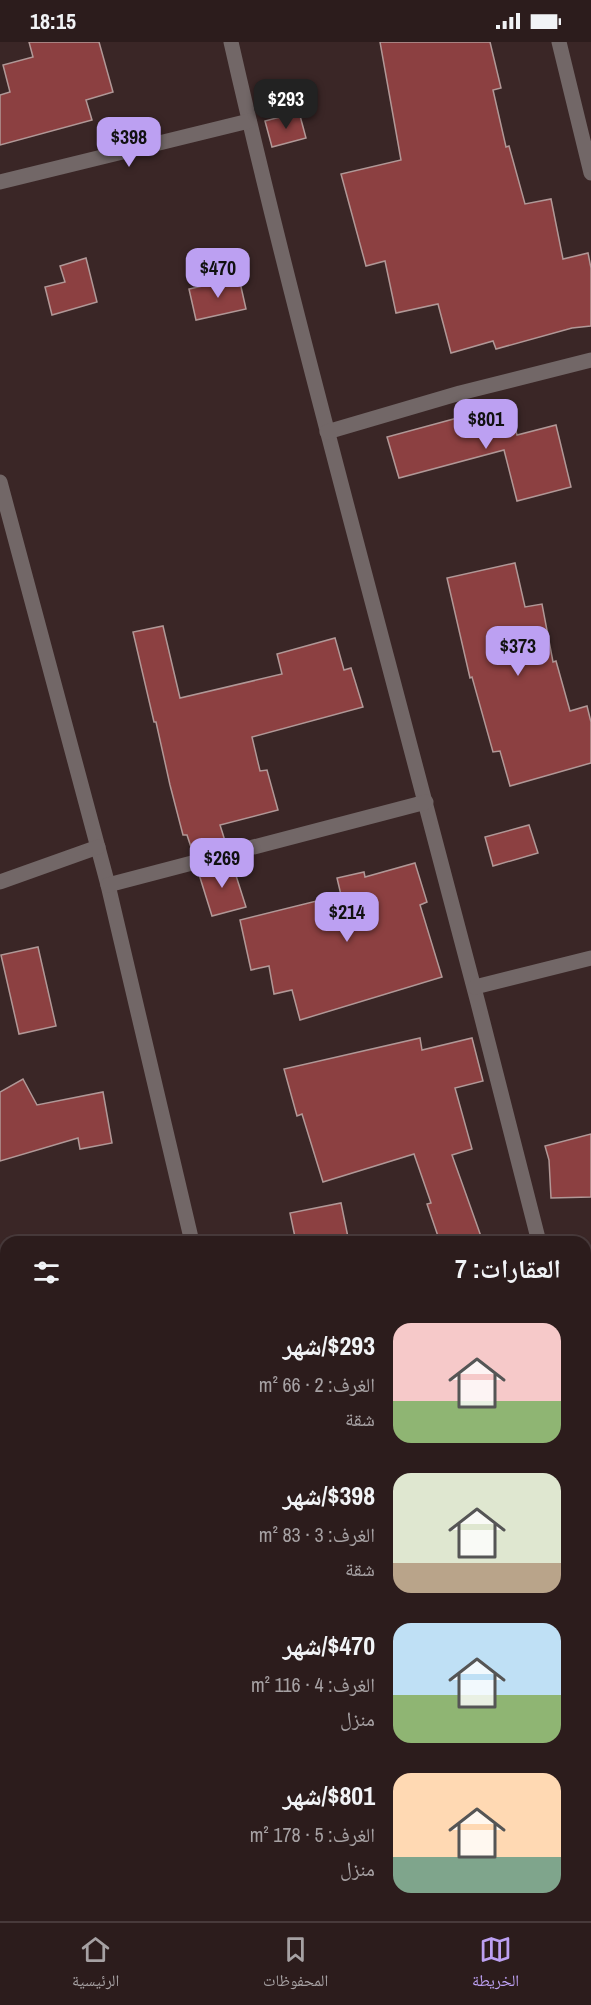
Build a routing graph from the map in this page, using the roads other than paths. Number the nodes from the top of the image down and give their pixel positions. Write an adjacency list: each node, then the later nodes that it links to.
1 (231, 42): 3 (street)
2 (559, 42): 4 (street)
3 (249, 121): 5 (street); 7 (street)
4 (591, 173)
5 (0, 182)
6 (591, 360): 7 (street)
7 (327, 432): 10 (street)
8 (0, 482): 9 (street)
9 (4, 513): 11 (street)
10 (426, 802): 13 (street); 15 (street)
11 (98, 847): 12 (street); 13 (street)
12 (0, 882)
13 (108, 885): 16 (street)
14 (591, 958): 15 (street)
15 (475, 987): 17 (street)
16 (191, 1236)
17 (537, 1236)

